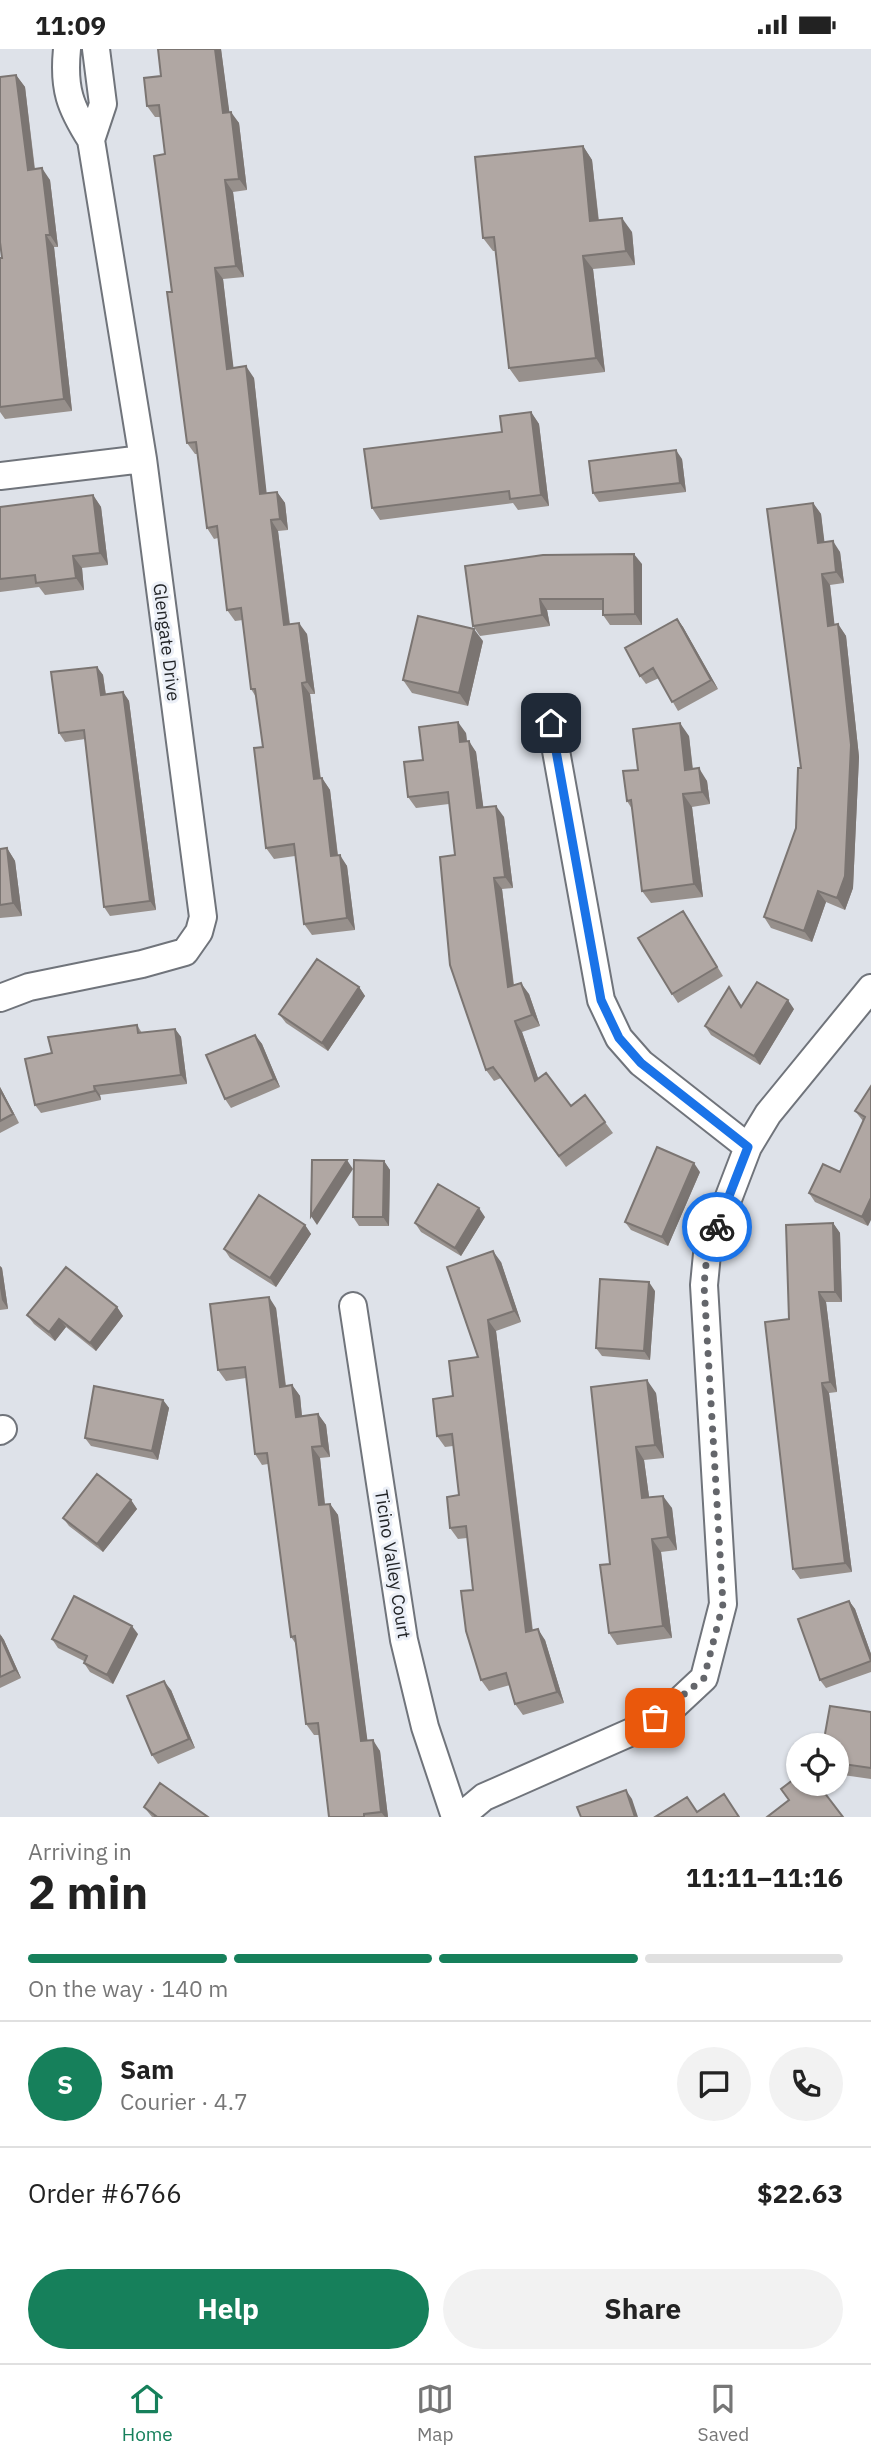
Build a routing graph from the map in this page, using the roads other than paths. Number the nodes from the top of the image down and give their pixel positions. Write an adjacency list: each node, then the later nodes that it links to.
1 (97, 58): 2 (street); 3 (street, Glengate Drive)
2 (66, 60): 3 (street, Glengate Drive)
3 (91, 140): 4 (street, Glengate Drive)
4 (143, 459): 5 (street); 8 (street, Glengate Drive)
5 (0, 476)
6 (551, 723): 9 (street)
7 (870, 992): 9 (street)
8 (0, 998)
9 (748, 1147): 12 (street)
10 (353, 1306): 11 (street, Ticino Valley Court)
11 (455, 1817)
12 (460, 1817)

